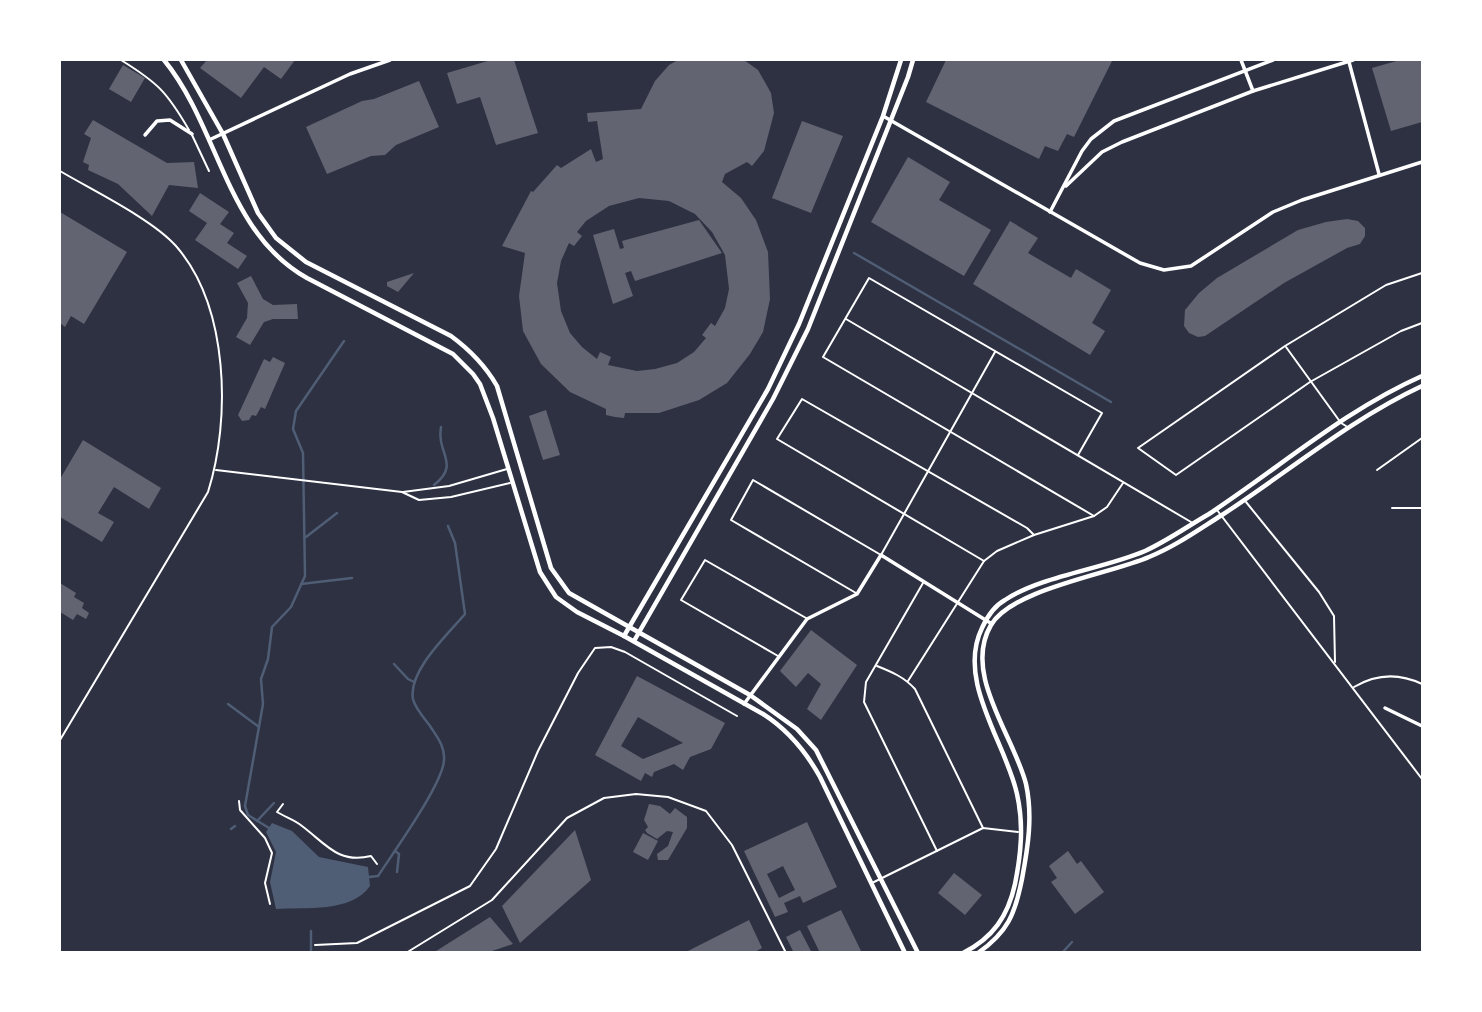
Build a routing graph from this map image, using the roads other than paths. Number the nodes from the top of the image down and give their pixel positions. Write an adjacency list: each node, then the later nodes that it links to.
1 (121, 60): 15 (lane)
2 (164, 60): 10 (street)
3 (180, 60): 10 (street); 16 (street)
4 (390, 60): 16 (street)
5 (901, 60): 13 (street)
6 (913, 60): 14 (street)
7 (1241, 60): 11 (street)
8 (1273, 60): 11 (street)
9 (1350, 60): 12 (street); 22 (street)
10 (171, 68): 18 (street)
11 (1244, 70): 12 (street); 23 (street)
12 (1253, 91): 23 (street)
13 (883, 116): 14 (street); 65 (street)
14 (891, 119): 24 (street); 66 (street)
15 (191, 134): 17 (street); 21 (lane)
16 (223, 134): 18 (street); 65 (street)
17 (145, 135)
18 (209, 140): 39 (street)
19 (1423, 162): 22 (street)
20 (60, 171): 40 (lane)
21 (209, 171)
22 (1379, 174): 24 (street)
23 (1066, 186): 24 (street)
24 (1050, 212)
25 (1423, 273): 28 (lane)
26 (845, 318): 29 (lane); 33 (lane); 36 (lane)
27 (1423, 323): 31 (lane)
28 (1285, 346): 31 (lane); 31 (lane)
29 (996, 351): 33 (lane); 38 (lane)
30 (1423, 376): 34 (street)
31 (1310, 382): 34 (lane)
32 (1423, 386): 35 (street)
33 (972, 393): 36 (lane); 38 (lane)
34 (1341, 423): 35 (lane); 46 (street)
35 (1350, 428): 47 (street)
36 (950, 431): 42 (lane); 53 (lane)
37 (1423, 438): 41 (lane)
38 (1077, 455): 44 (lane)
39 (508, 469): 43 (street); 45 (lane)
40 (215, 470): 45 (lane); 80 (lane)
41 (1377, 470)
42 (928, 472): 51 (lane); 51 (lane); 56 (lane)
43 (513, 482): 45 (lane); 67 (street)
44 (1123, 482): 53 (lane); 54 (lane)
45 (402, 492)
46 (1239, 494): 47 (lane); 50 (street)
47 (1244, 500): 52 (street); 70 (lane)
48 (1392, 508): 49 (lane)
49 (1423, 508)
50 (1216, 509): 52 (lane); 54 (street)
51 (904, 513): 57 (lane); 58 (lane)
52 (1221, 515): 55 (street); 70 (lane)
53 (1094, 516): 56 (lane)
54 (1193, 524): 55 (lane); 63 (street)
55 (1201, 528): 64 (street)
56 (1034, 535): 58 (lane)
57 (881, 555): 59 (street); 60 (street); 60 (lane)
58 (984, 561): 61 (lane)
59 (924, 581): 61 (street); 71 (lane)
60 (856, 594): 62 (street)
61 (958, 601): 63 (street); 72 (lane)
62 (807, 619): 69 (street); 69 (lane)
63 (986, 619): 64 (street); 83 (street)
64 (992, 624): 84 (street)
65 (628, 627): 66 (street); 67 (street)
66 (639, 633): 68 (street); 75 (street)
67 (624, 636): 68 (street)
68 (634, 641): 76 (street)
69 (778, 657): 75 (street)
70 (1335, 663): 74 (lane)
71 (876, 666): 72 (lane); 85 (lane)
72 (908, 681): 82 (lane)
73 (1423, 684): 74 (lane)
74 (1352, 688): 81 (lane)
75 (750, 695): 76 (street); 86 (street)
76 (744, 704): 87 (street)
77 (1385, 708): 79 (street)
78 (737, 716): 90 (lane)
79 (1423, 726)
80 (60, 740)
81 (1423, 779)
82 (983, 828): 83 (lane); 85 (lane)
83 (1022, 832): 84 (lane); 88 (street)
84 (1030, 833): 89 (street)
85 (937, 851): 86 (lane)
86 (881, 879): 87 (lane); 94 (street)
87 (872, 884): 93 (street)
88 (995, 929): 89 (street); 95 (street)
89 (1002, 934): 96 (street)
90 (315, 945)
91 (406, 953): 92 (lane)
92 (786, 953)
93 (905, 953)
94 (918, 953)
95 (963, 953)
96 (978, 953)

